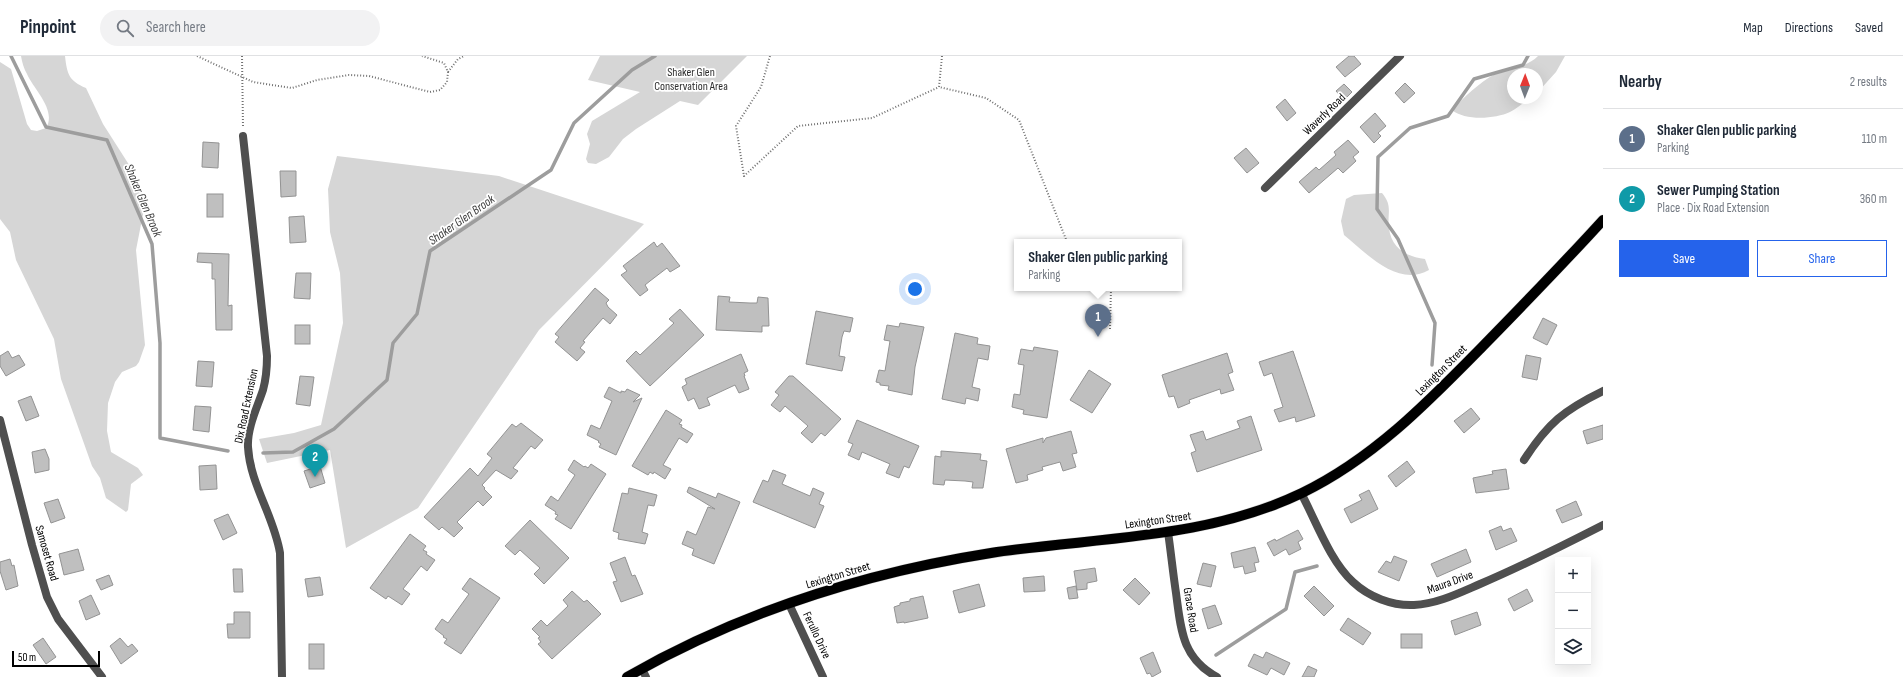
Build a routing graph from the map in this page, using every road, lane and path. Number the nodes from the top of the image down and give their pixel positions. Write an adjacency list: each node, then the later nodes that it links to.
1 (197, 56): 9 (path)
2 (242, 56): 9 (path)
3 (422, 56): 8 (path)
4 (464, 56): 8 (path)
5 (770, 56): 10 (path)
6 (942, 56): 10 (path)
7 (1400, 56): 12 (street, Waverly Road)
8 (448, 72): 9 (path)
9 (242, 77): 11 (path)
10 (939, 87): 14 (path)
11 (243, 136): 26 (street, Dix Road Extension)
12 (1265, 188)
13 (1603, 220): 20 (main road, Lexington Street)
14 (1066, 239)
15 (1111, 291): 16 (path)
16 (1110, 329)
17 (1603, 391): 19 (street)
18 (0, 420): 25 (street, Samoset Road)
19 (1524, 460)
20 (1301, 493): 21 (street, Maura Drive); 22 (main road, Lexington Street)
21 (1603, 525)
22 (1168, 532): 23 (main road, Lexington Street); 29 (street, Grace Road)
23 (789, 604): 24 (main road, Lexington Street); 28 (street, Ferullo Drive)
24 (644, 673): 27 (main road, Lexington Street)
25 (102, 677)
26 (282, 677)
27 (627, 677)
28 (823, 677)
29 (1217, 677)

